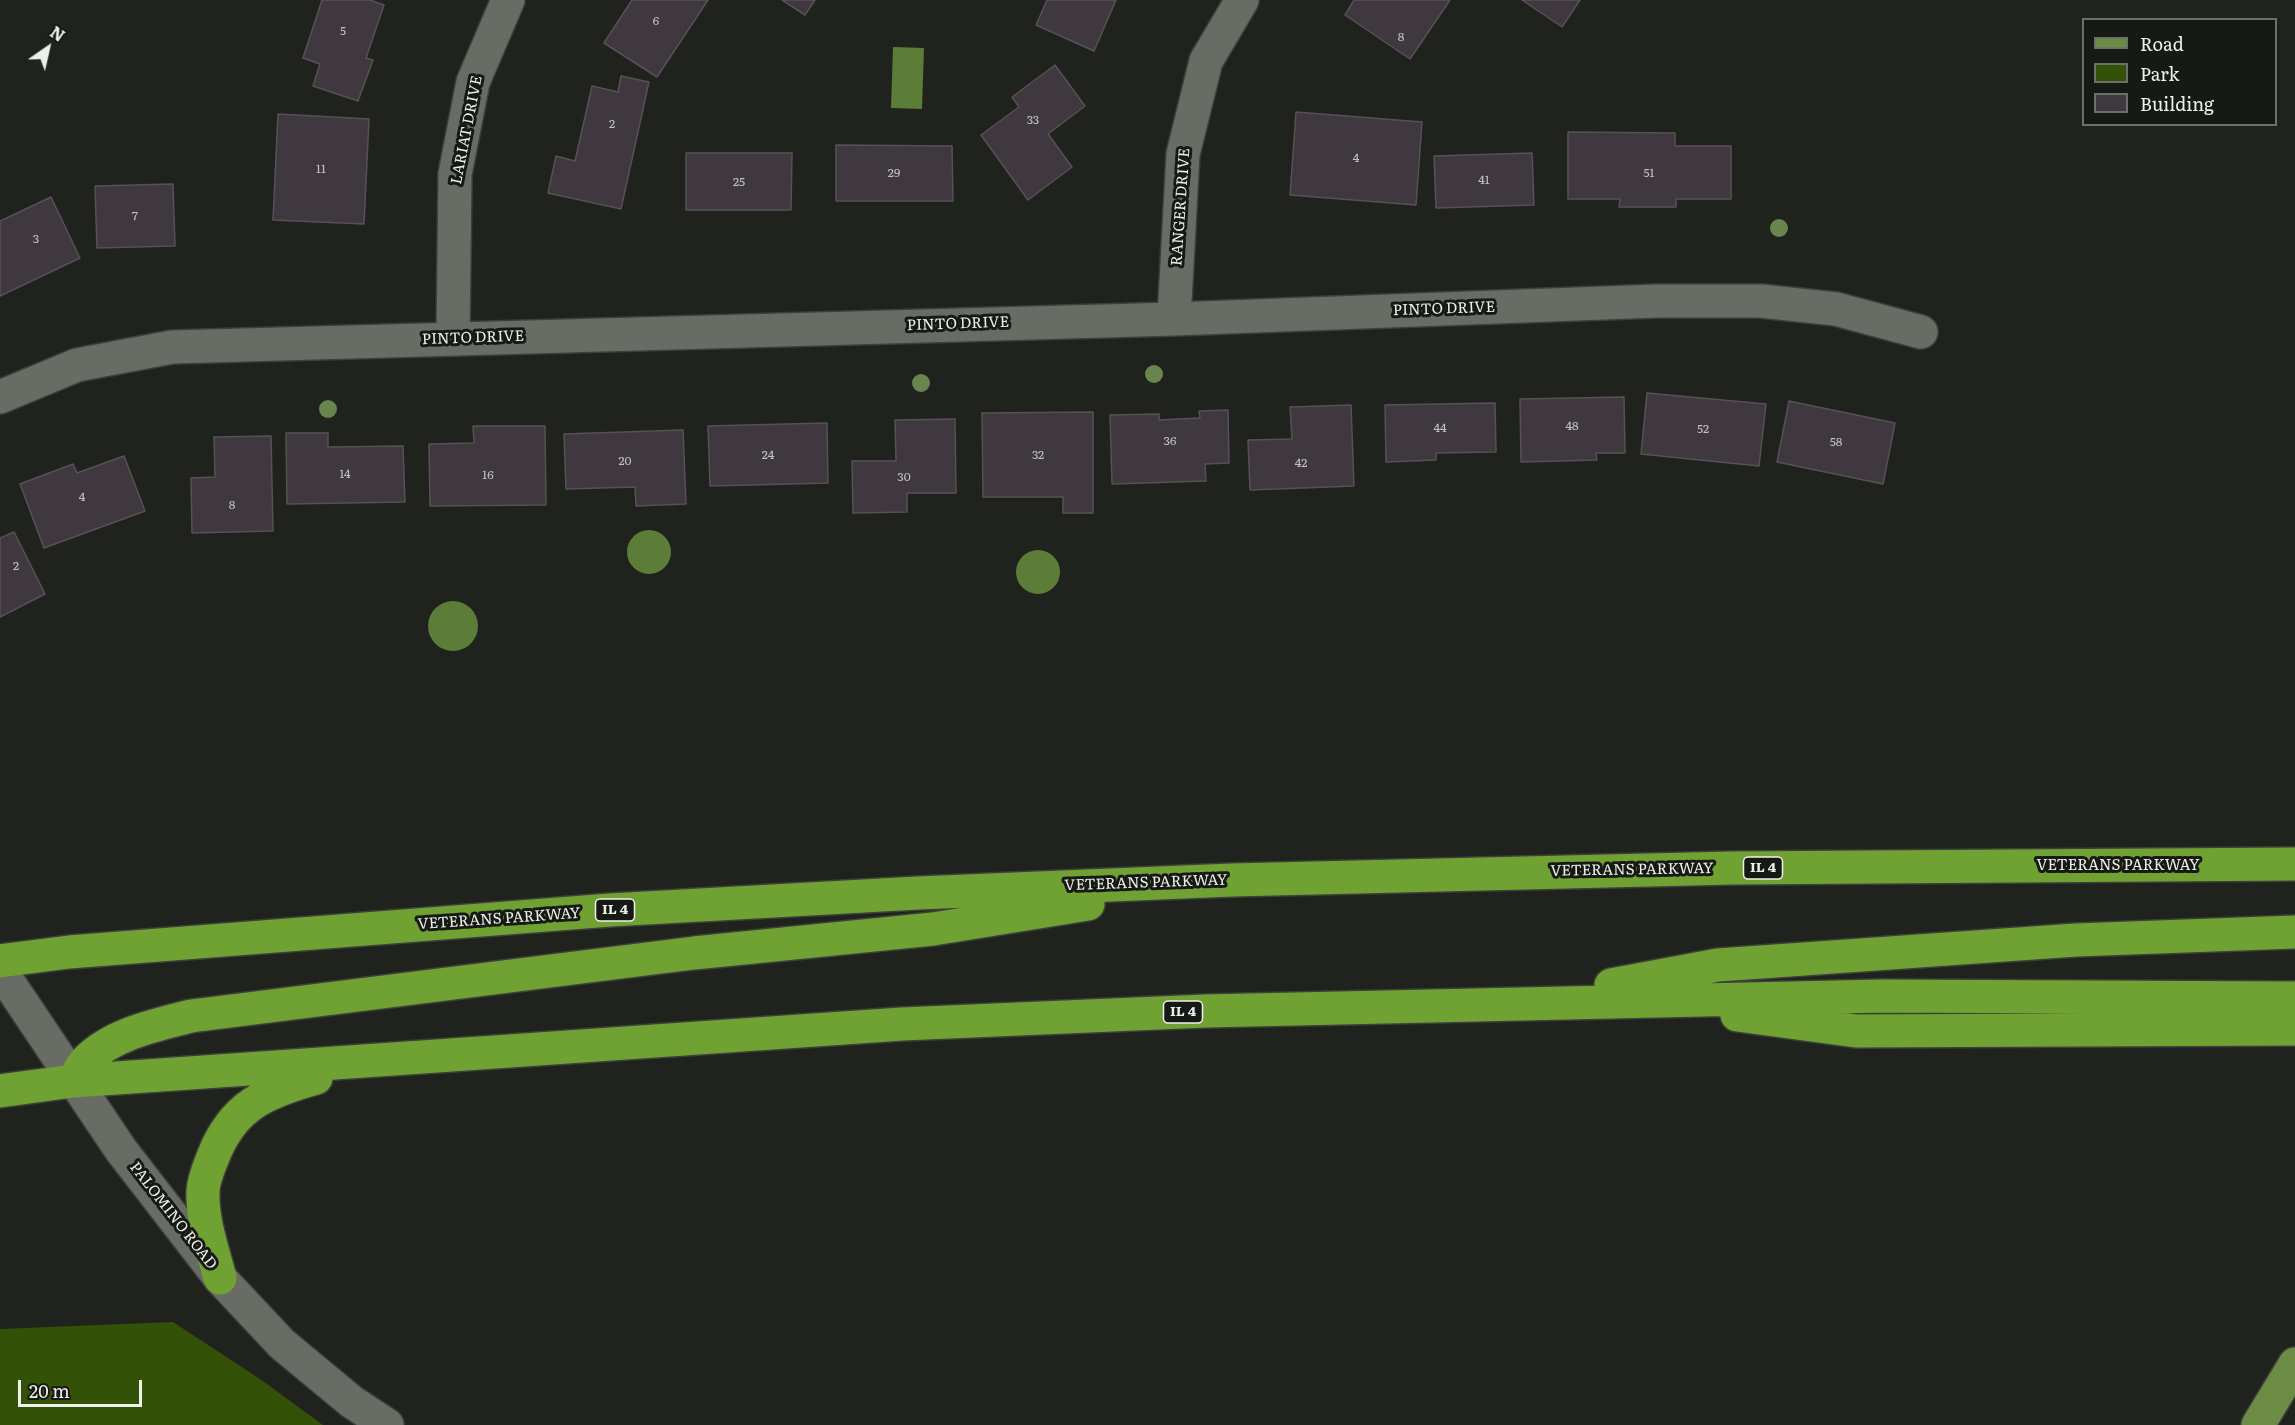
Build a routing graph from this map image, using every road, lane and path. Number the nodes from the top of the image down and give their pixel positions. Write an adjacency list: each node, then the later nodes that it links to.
1 (508, 0): 5 (street, LARIAT DRIVE)
2 (1242, 0): 3 (street, RANGER DRIVE)
3 (1174, 319): 4 (street, PINTO DRIVE); 5 (street, PINTO DRIVE)
4 (1921, 332)
5 (453, 338): 6 (street, PINTO DRIVE)
6 (0, 397)
7 (2295, 864): 8 (highway, VETERANS PARKWAY / IL 4)
8 (1232, 880): 10 (highway, VETERANS PARKWAY / IL 4); 17 (highway)
9 (2295, 932): 14 (highway)
10 (0, 961)
11 (0, 970): 17 (street, PALOMINO ROAD)
12 (2295, 998): 13 (highway, IL 4)
13 (1631, 1000): 14 (highway, IL 4); 15 (highway)
14 (1521, 1002): 16 (highway, IL 4)
15 (2295, 1029)
16 (377, 1060): 17 (highway, IL 4); 19 (highway)
17 (73, 1081): 18 (highway, IL 4); 19 (street, PALOMINO ROAD)
18 (0, 1091)
19 (220, 1278): 21 (street, PALOMINO ROAD)
20 (2295, 1365): 22 (main road)
21 (387, 1425)
22 (2258, 1425)

